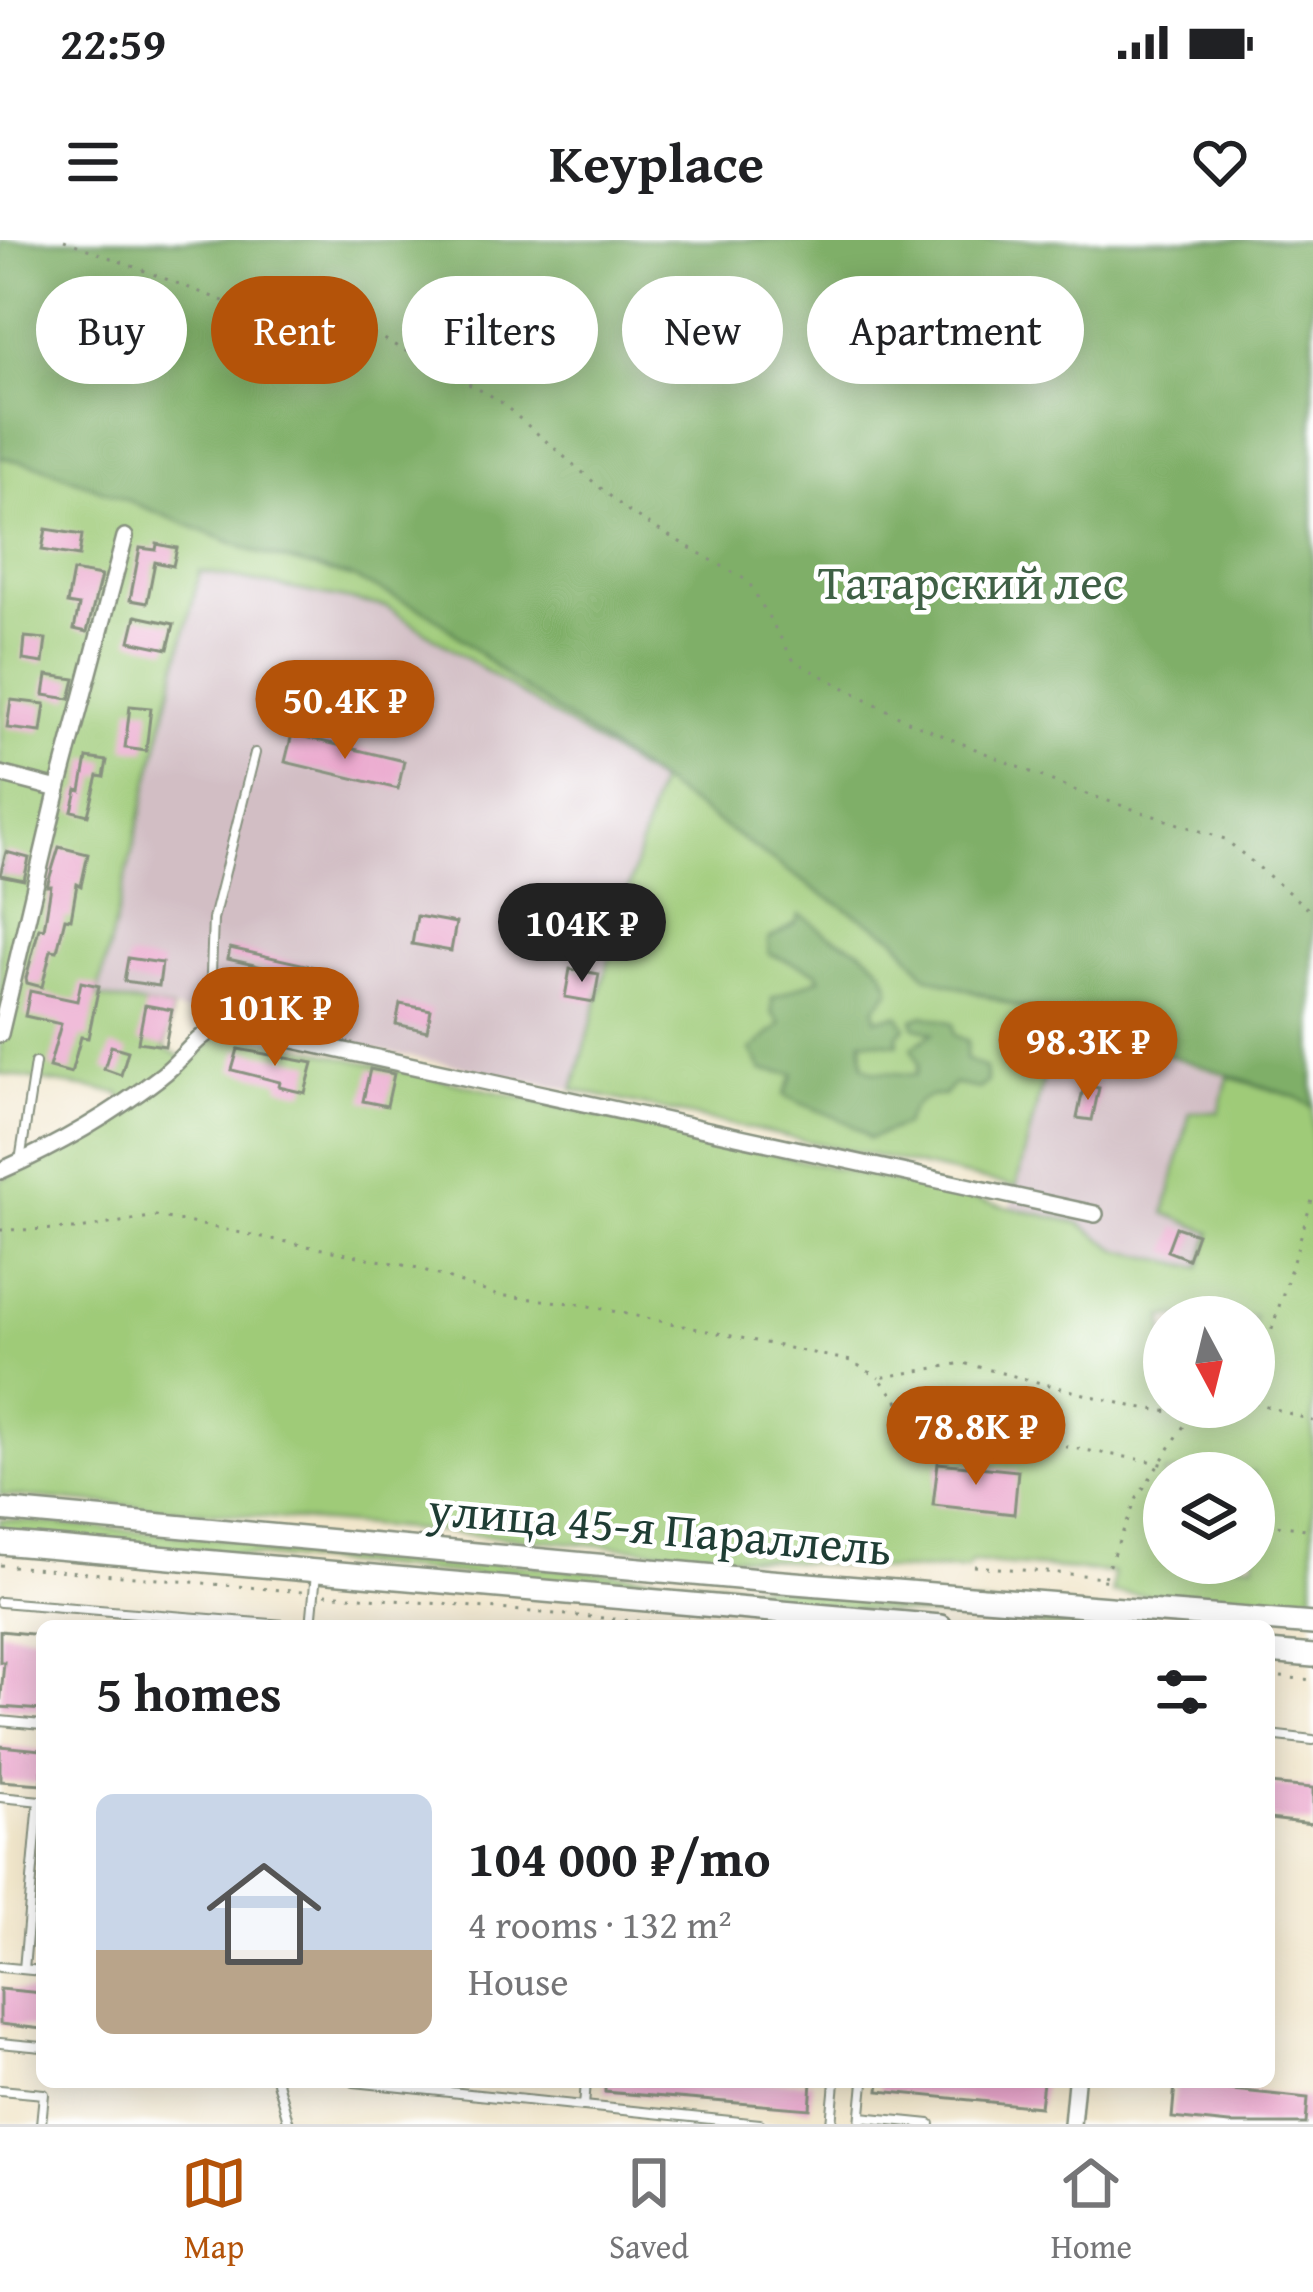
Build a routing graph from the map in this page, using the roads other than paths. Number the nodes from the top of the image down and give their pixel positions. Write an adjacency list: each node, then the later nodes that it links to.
1 (124, 537): 4 (street)
2 (255, 753): 5 (lane)
3 (0, 774): 4 (street)
4 (58, 788): 6 (street)
5 (209, 1029): 8 (street); 10 (street)
6 (0, 1034)
7 (35, 1063): 8 (lane)
8 (20, 1162): 9 (street)
9 (0, 1171)
10 (1095, 1214)
11 (0, 1510): 18 (main road, улица 45-я Параллель)
12 (0, 1543): 13 (main road, улица 45-я Параллель)
13 (315, 1582): 16 (lane); 17 (main road, улица 45-я Параллель)
14 (0, 1602): 15 (lane)
15 (223, 1620)
16 (312, 1620)
17 (826, 1620)
18 (1263, 1620)
19 (1275, 1621): 20 (main road, улица 45-я Параллель)
20 (1313, 1624)
21 (1275, 1653): 22 (main road)
22 (1313, 1656)
23 (0, 1721): 24 (lane)
24 (36, 1724)
25 (1275, 1736): 26 (lane)
26 (1313, 1739)
27 (0, 1797): 28 (lane)
28 (36, 1801)
29 (36, 1843): 31 (lane)
30 (0, 1967): 31 (lane)
31 (24, 1969): 32 (lane)
32 (36, 1970)
33 (0, 2042): 34 (lane)
34 (36, 2046)
35 (279, 2088): 45 (lane)
36 (417, 2088): 42 (lane)
37 (586, 2088): 42 (lane)
38 (834, 2088): 47 (lane)
39 (863, 2088): 43 (lane)
40 (1075, 2088): 49 (street)
41 (0, 2090): 44 (lane)
42 (584, 2106): 46 (lane)
43 (860, 2120): 48 (lane)
44 (41, 2124)
45 (289, 2124)
46 (760, 2124)
47 (831, 2124)
48 (930, 2124)
49 (1072, 2124)

